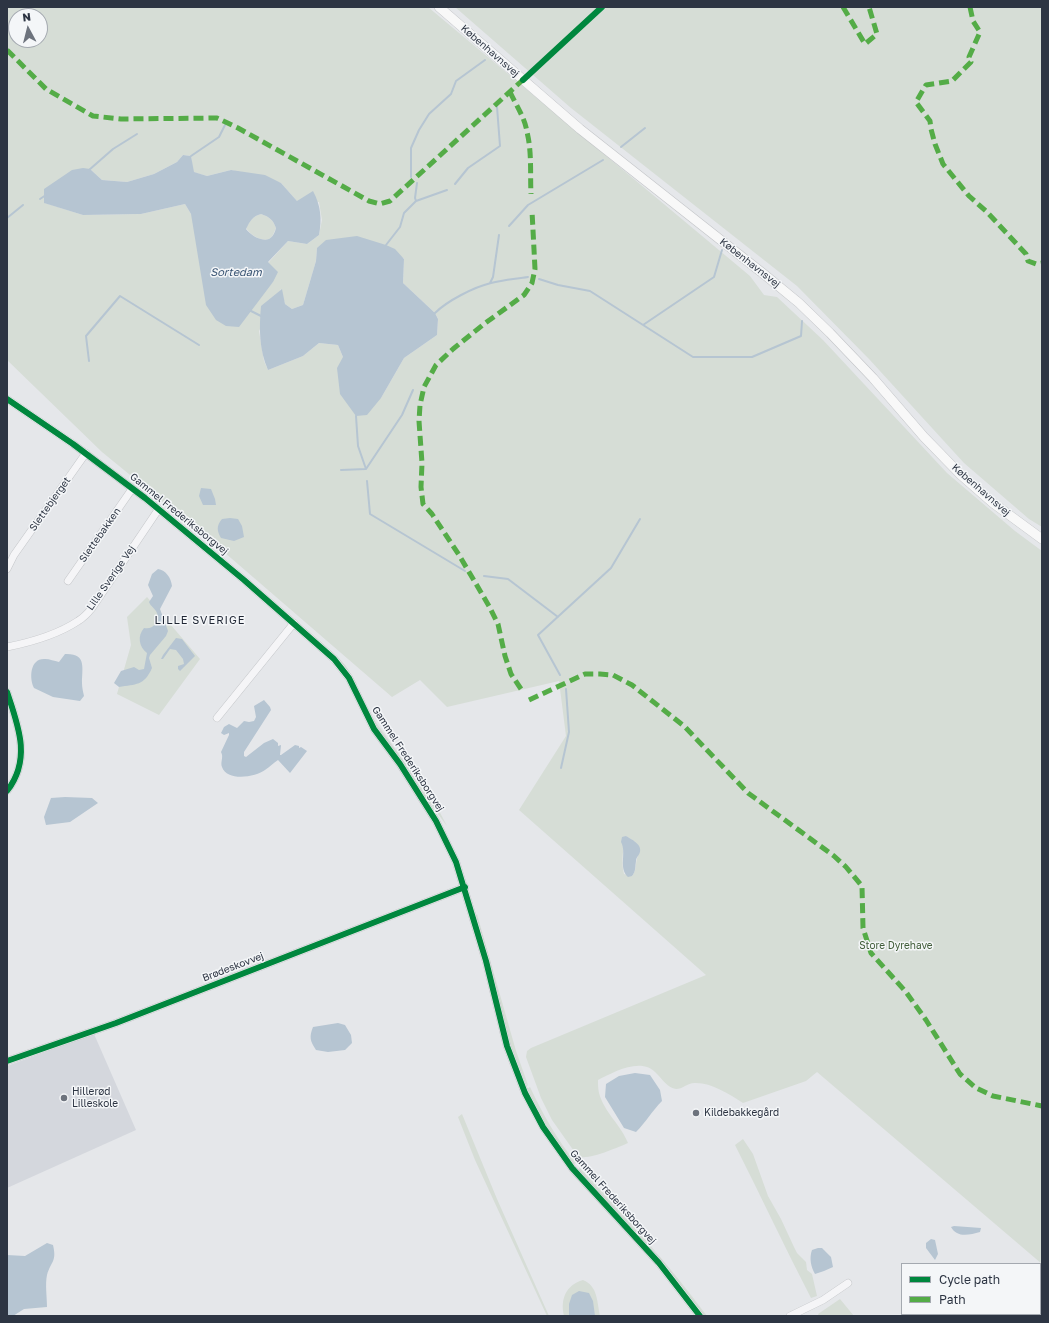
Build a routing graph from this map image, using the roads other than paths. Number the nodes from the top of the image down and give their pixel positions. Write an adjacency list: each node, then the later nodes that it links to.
1 (439, 7): 6 (main road, Københavnsvej)
2 (7, 399): 3 (street, Gammel Frederiksborgvej)
3 (86, 453): 4 (street, Gammel Frederiksborgvej); 8 (street, Slettebjerget)
4 (132, 489): 5 (street, Gammel Frederiksborgvej); 10 (street, Slettebakken)
5 (158, 510): 11 (street, Gammel Frederiksborgvej); 12 (street, Lille Sverige Vej)
6 (1042, 539)
7 (7, 550): 8 (street)
8 (14, 555): 9 (street, Slettebjerget)
9 (7, 569)
10 (68, 581)
11 (294, 623): 14 (street); 16 (street, Gammel Frederiksborgvej)
12 (7, 647)
13 (7, 692): 15 (street)
14 (217, 718)
15 (7, 791)
16 (465, 887): 17 (street, Brødeskovvej); 19 (street, Gammel Frederiksborgvej)
17 (7, 1061)
18 (848, 1283): 20 (street)
19 (700, 1316)
20 (790, 1316)

